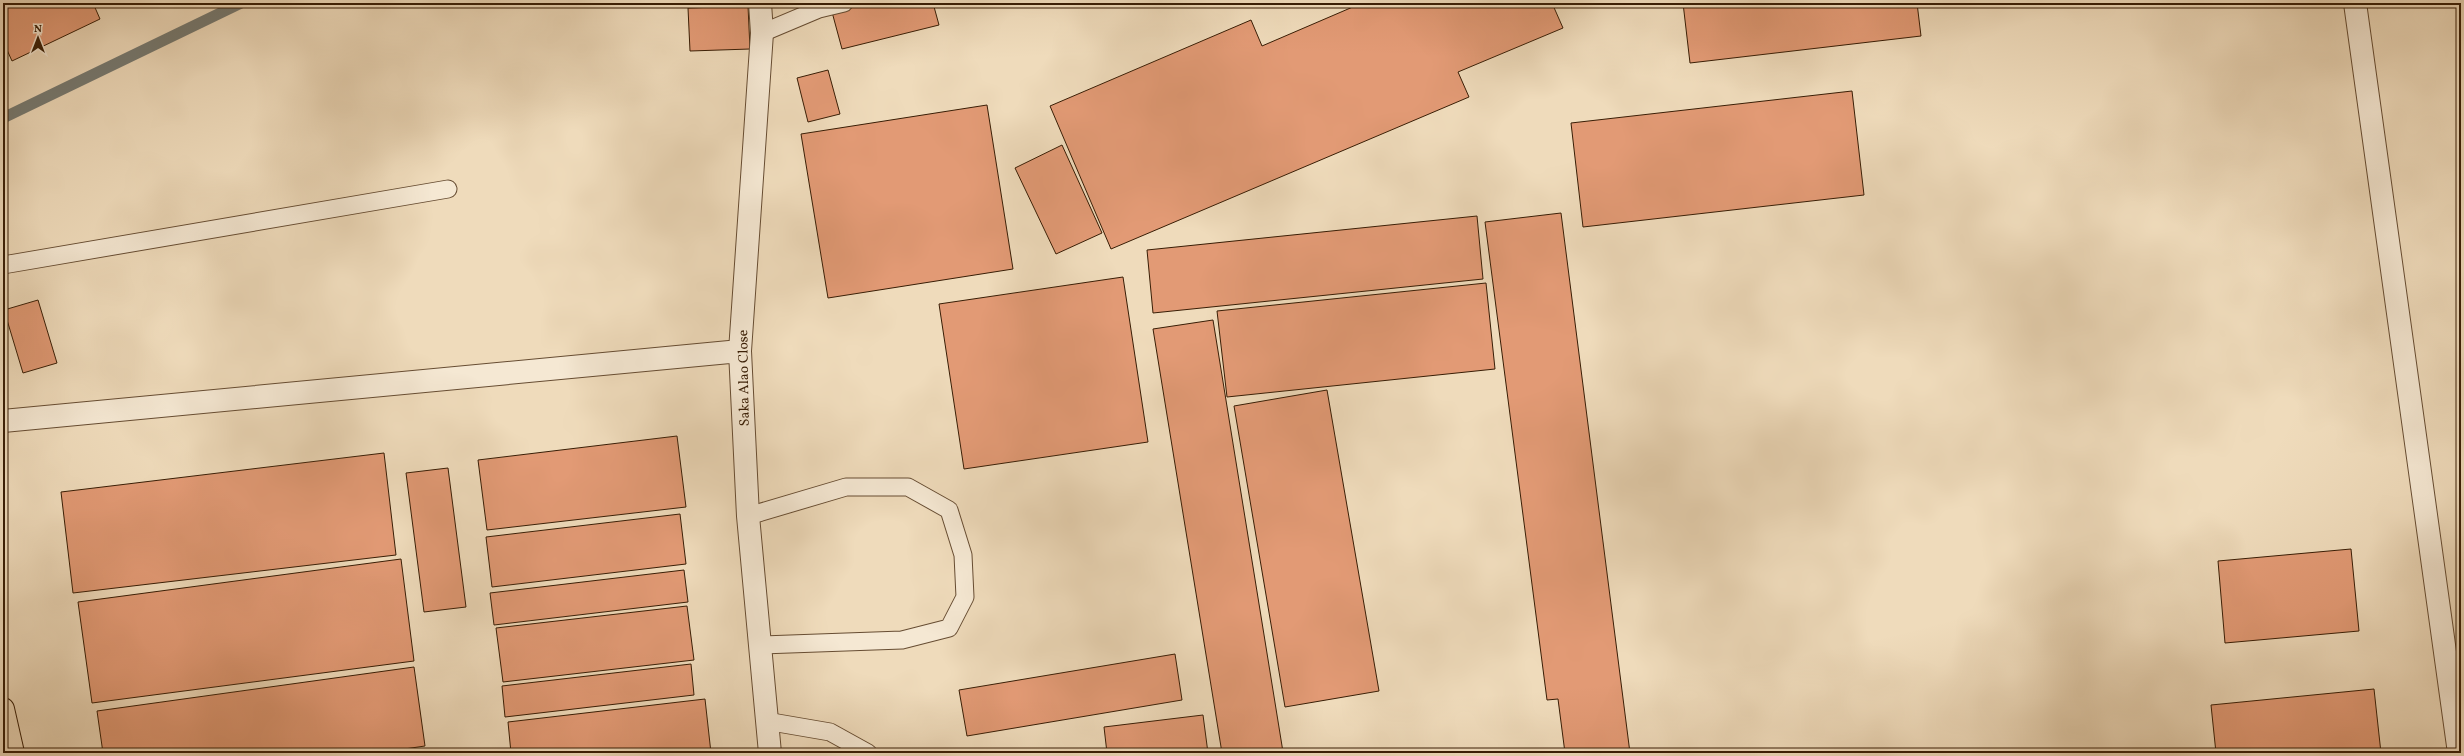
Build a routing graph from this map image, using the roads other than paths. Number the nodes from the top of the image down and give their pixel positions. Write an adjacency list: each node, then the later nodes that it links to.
1 (760, 3): 4 (street, Saka Alao Close)
2 (844, 3): 4 (lane)
3 (2355, 3): 16 (street)
4 (762, 33): 7 (street, Saka Alao Close)
5 (448, 189): 6 (lane)
6 (3, 265)
7 (740, 351): 8 (street); 9 (street, Saka Alao Close)
8 (3, 421)
9 (748, 516): 10 (street, Saka Alao Close); 10 (lane)
10 (761, 645): 12 (street, Saka Alao Close)
11 (3, 709): 13 (main road)
12 (766, 721): 14 (street, Saka Alao Close); 15 (lane)
13 (13, 753)
14 (770, 753)
15 (868, 753)
16 (2460, 753)

